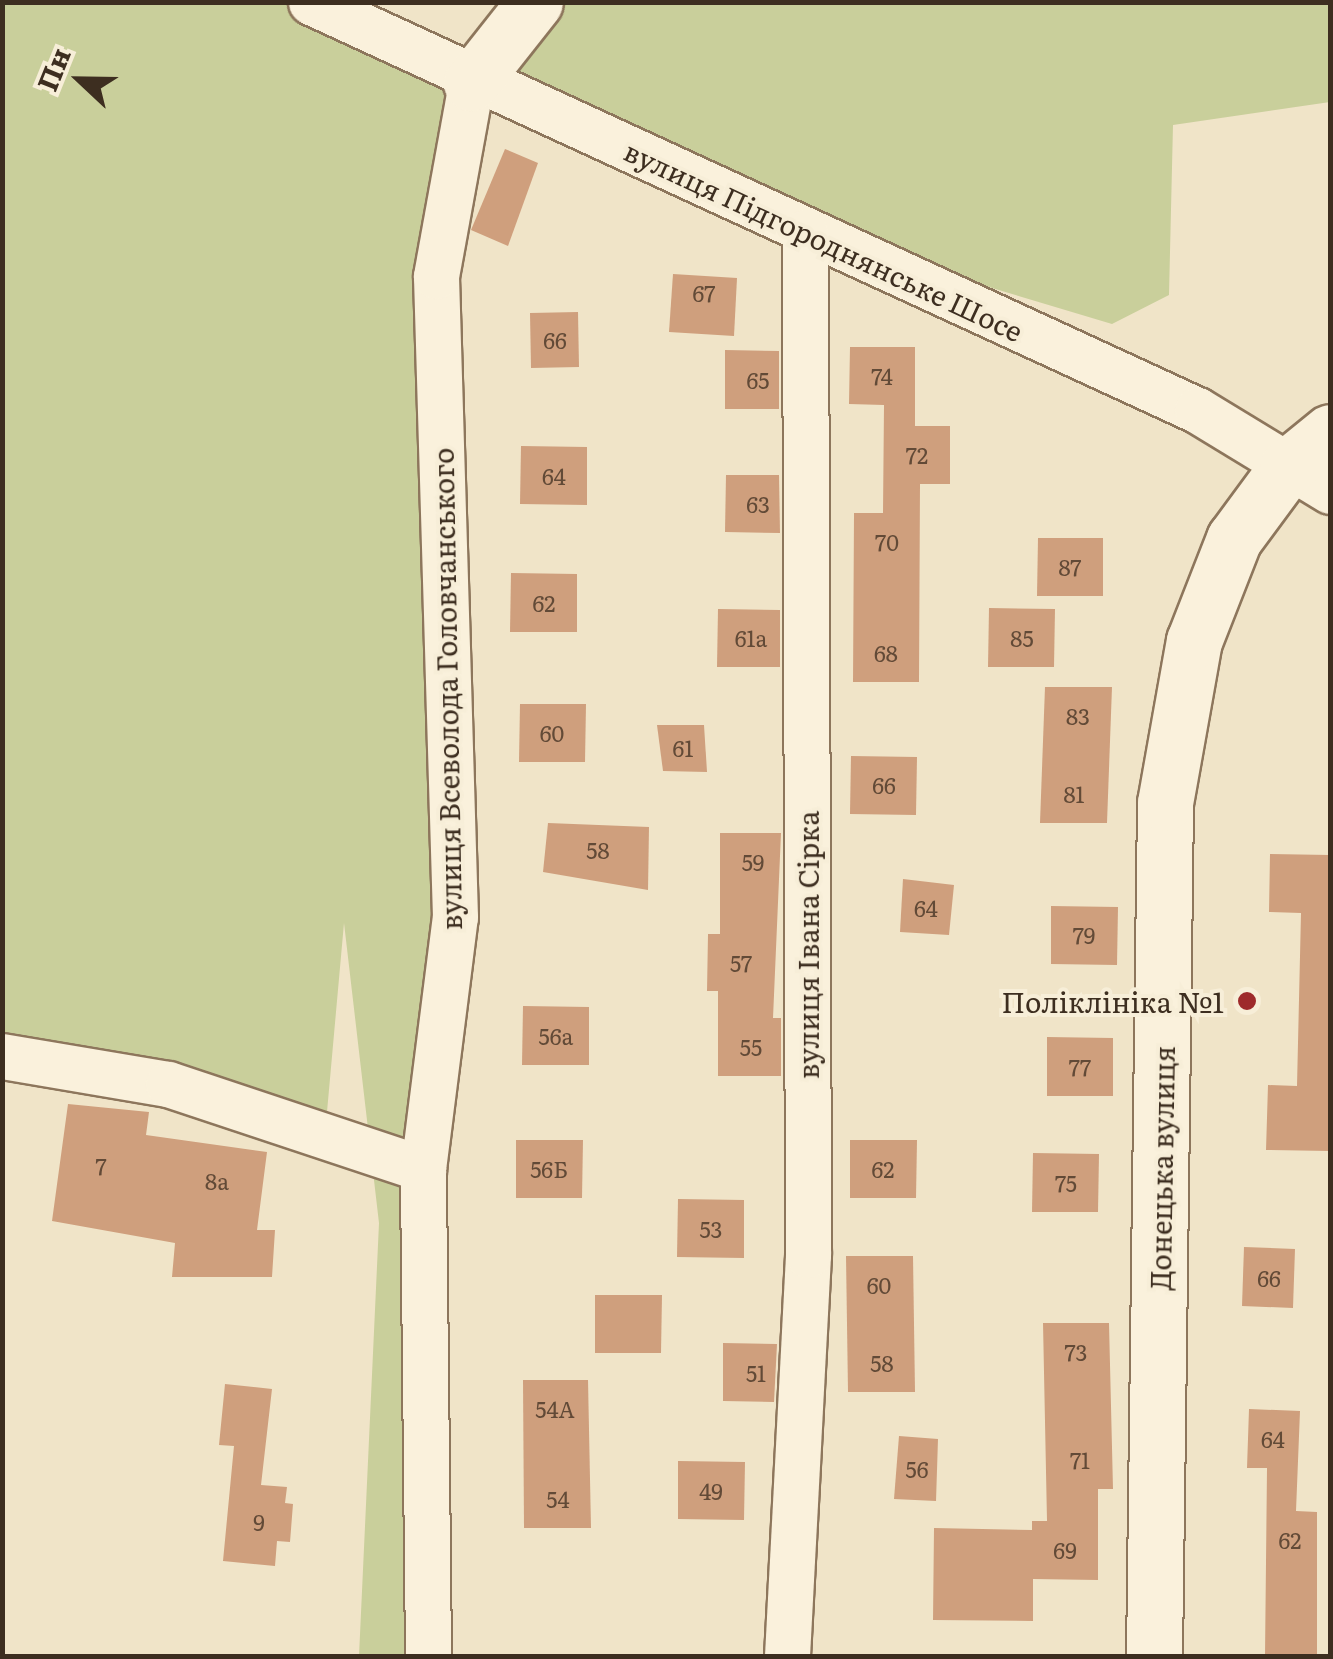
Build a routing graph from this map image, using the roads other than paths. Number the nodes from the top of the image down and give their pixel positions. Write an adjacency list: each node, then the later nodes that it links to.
1 (312, 2): 3 (street, вулиця Підгороднянське Шосе)
2 (535, 2): 3 (street)
3 (471, 83): 4 (street, вулиця Підгороднянське Шосе); 8 (street, вулиця Всеволода Головчанського)
4 (805, 232): 6 (street, вулиця Підгороднянське Шосе); 10 (street, вулиця Івана Сірка)
5 (1330, 432): 6 (street, Донецька вулиця)
6 (1309, 479): 11 (street, Донецька вулиця)
7 (2, 1056): 8 (street)
8 (424, 1170): 9 (street, вулиця Всеволода Головчанського)
9 (428, 1656)
10 (787, 1656)
11 (1154, 1656)

